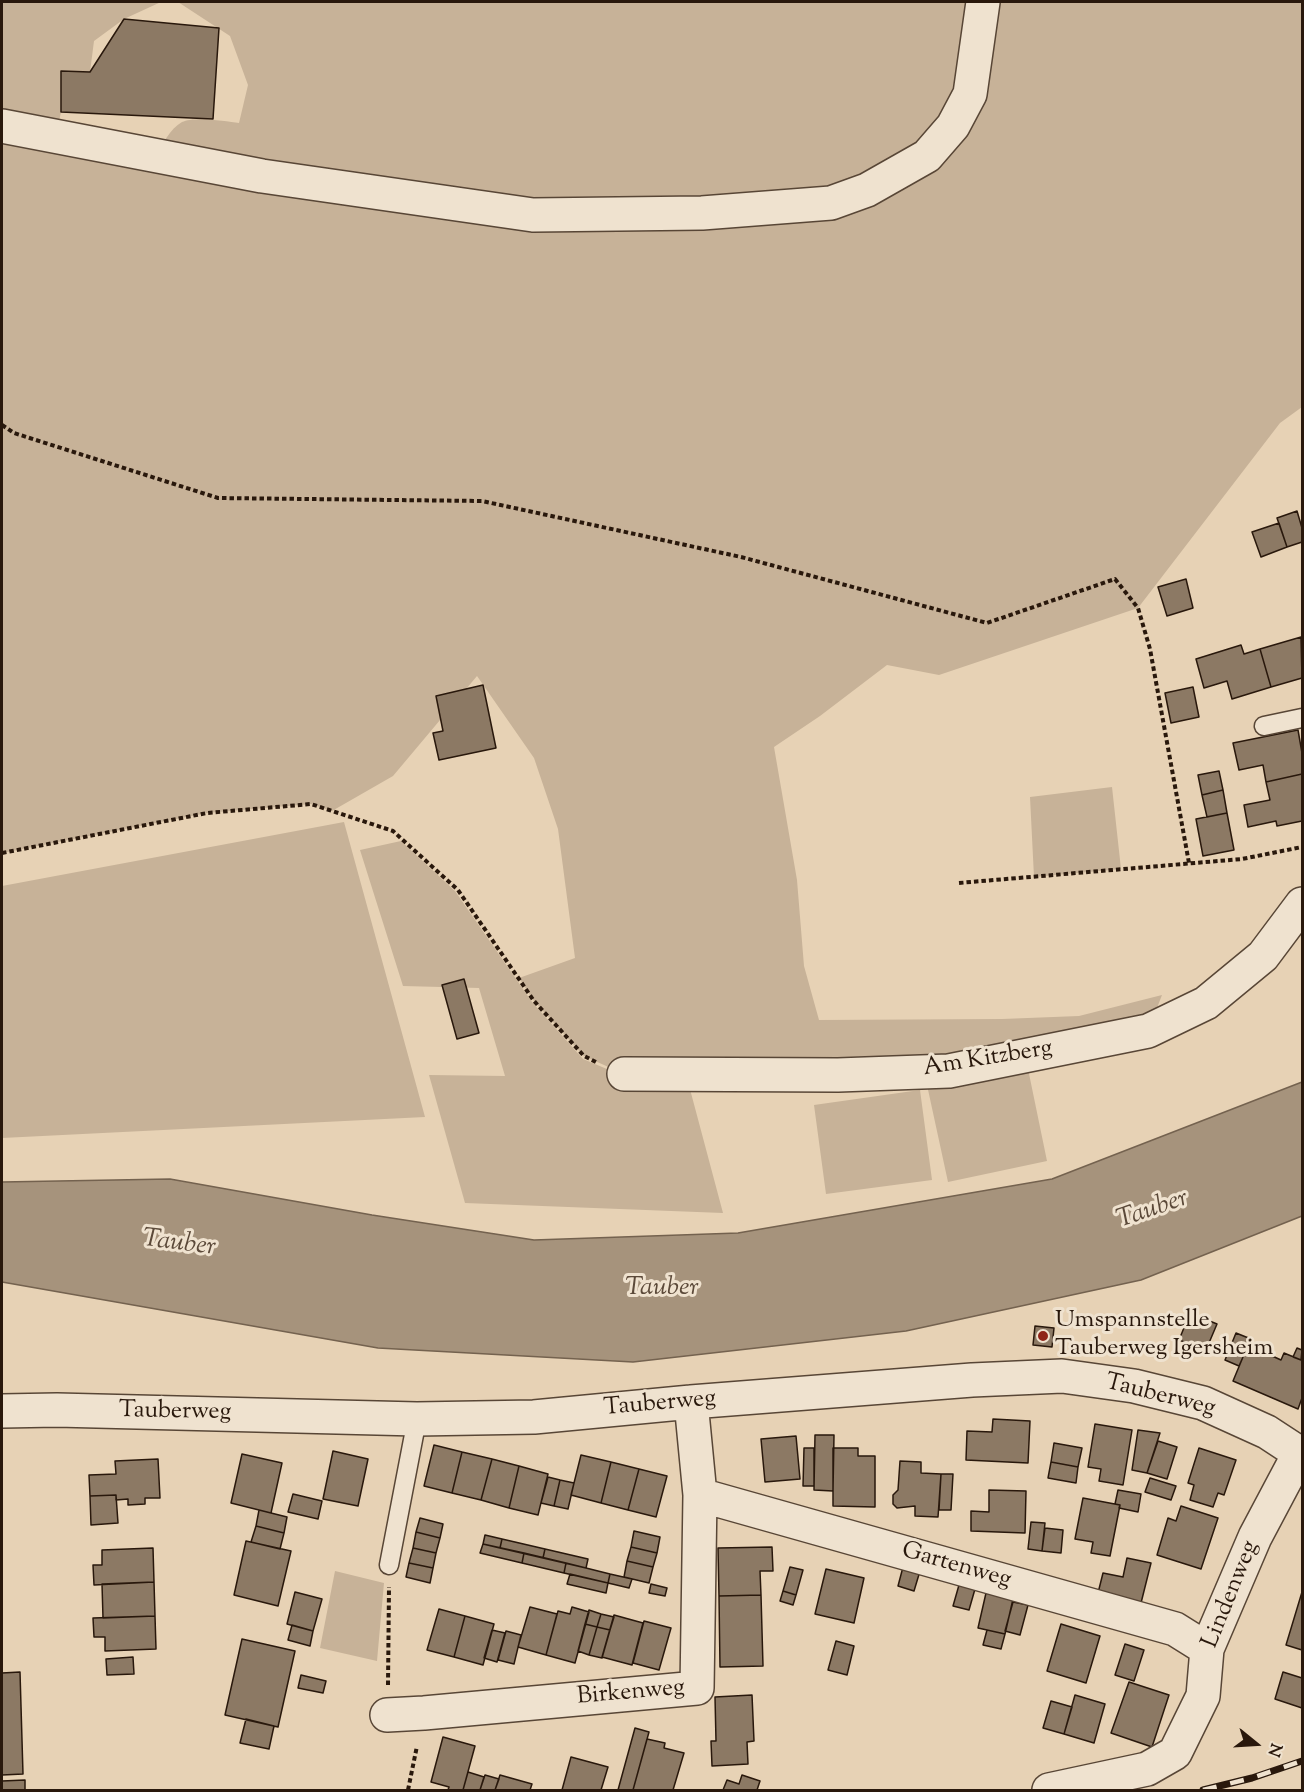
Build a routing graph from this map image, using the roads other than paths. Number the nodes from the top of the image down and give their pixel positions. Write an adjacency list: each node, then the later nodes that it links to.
1 (983, 2): 2 (street)
2 (2, 126)
3 (1302, 718): 4 (lane)
4 (1264, 726)
5 (1302, 904): 6 (street, Am Kitzberg)
6 (624, 1074)
7 (691, 1402): 9 (street, Tauberweg); 10 (street, Tauberweg); 11 (street, Birkenweg)
8 (2, 1411): 9 (street, Tauberweg)
9 (417, 1419): 12 (lane)
10 (1301, 1454): 13 (street, Lindenweg)
11 (700, 1495): 13 (street, Gartenweg); 14 (street, Birkenweg)
12 (389, 1566)
13 (1207, 1649): 15 (street, Lindenweg)
14 (387, 1714)
15 (1049, 1791)

